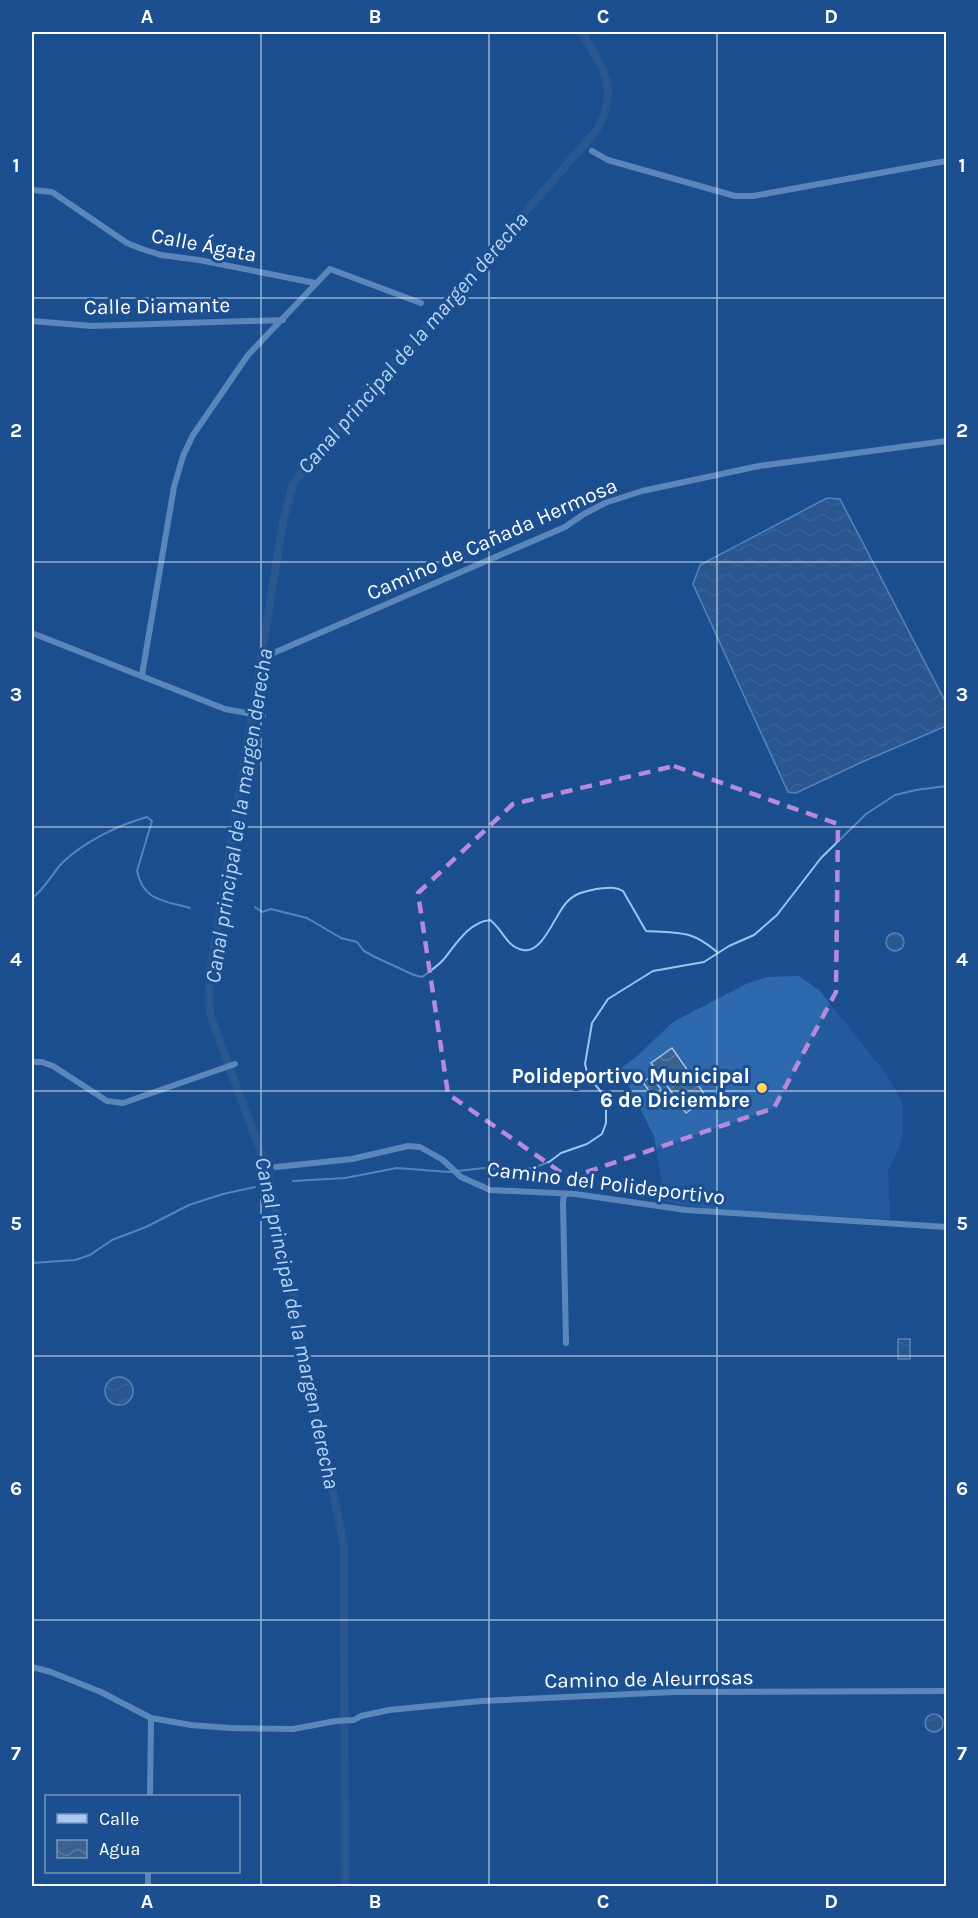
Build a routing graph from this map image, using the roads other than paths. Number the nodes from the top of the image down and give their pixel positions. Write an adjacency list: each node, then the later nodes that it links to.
1 (592, 151): 2 (street)
2 (946, 161)
3 (32, 190): 4 (street, Calle Ágata)
4 (315, 284): 5 (street); 6 (street)
5 (421, 303)
6 (283, 320): 7 (street, Calle Diamante); 11 (street)
7 (32, 321)
8 (946, 441): 10 (street, Camino de Cañada Hermosa)
9 (32, 633): 11 (street)
10 (271, 654)
11 (142, 675): 12 (street)
12 (261, 716)
13 (32, 1062): 14 (street)
14 (235, 1064)
15 (276, 1167): 16 (street, Camino del Polideportivo)
16 (564, 1194): 17 (street, Camino del Polideportivo); 18 (street)
17 (946, 1227)
18 (567, 1343)
19 (32, 1667): 21 (street, Camino de Aleurrosas)
20 (946, 1691): 21 (street, Camino de Aleurrosas)
21 (151, 1718): 22 (street)
22 (150, 1795)

